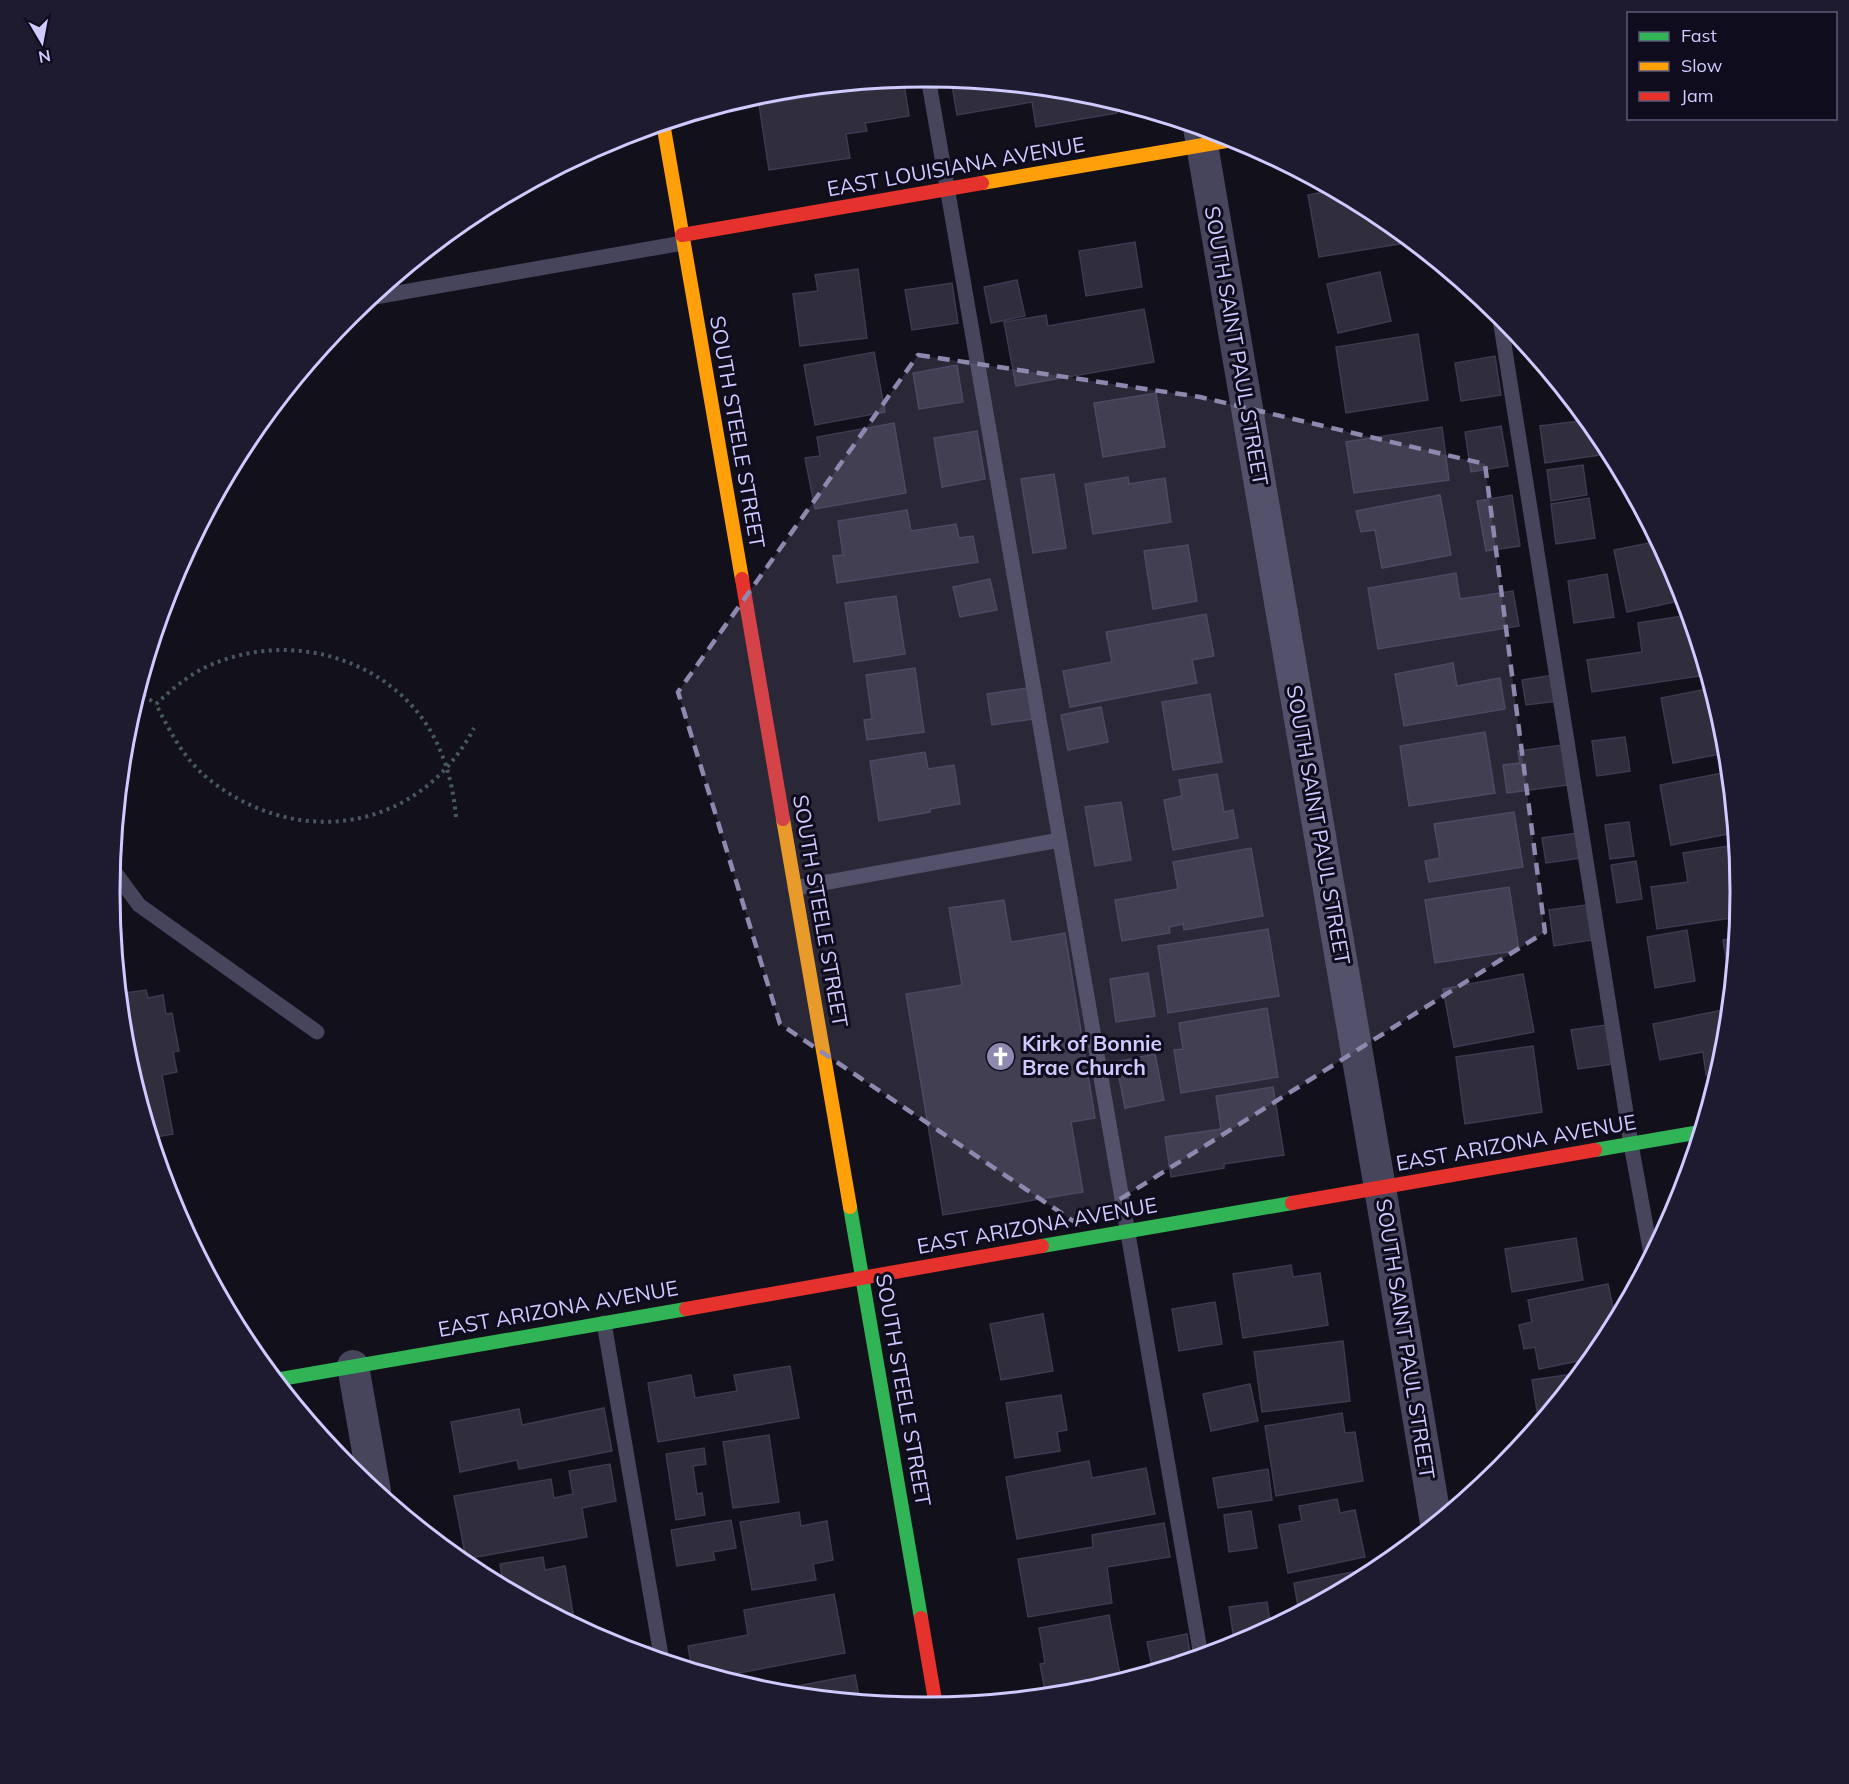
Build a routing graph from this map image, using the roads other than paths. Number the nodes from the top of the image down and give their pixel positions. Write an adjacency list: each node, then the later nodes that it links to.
1 (930, 87): 4 (lane)
2 (664, 131): 5 (street, SOUTH STEELE STREET)
3 (1200, 136): 4 (street, EAST LOUISIANA AVENUE); 14 (street, SOUTH SAINT PAUL STREET)
4 (948, 190): 5 (street, EAST LOUISIANA AVENUE); 8 (lane)
5 (682, 239): 6 (lane); 10 (street, SOUTH STEELE STREET)
6 (385, 295)
7 (1502, 331): 13 (lane)
8 (1060, 840): 10 (lane); 15 (lane)
9 (120, 880): 11 (lane)
10 (795, 888): 17 (street, SOUTH STEELE STREET)
11 (317, 1032)
12 (1692, 1133): 13 (street, EAST ARIZONA AVENUE)
13 (1631, 1144): 14 (street, EAST ARIZONA AVENUE); 16 (lane)
14 (1380, 1188): 15 (street, EAST ARIZONA AVENUE); 22 (street, SOUTH SAINT PAUL STREET)
15 (1127, 1232): 17 (street, EAST ARIZONA AVENUE); 23 (lane)
16 (1649, 1242)
17 (862, 1278): 18 (street, EAST ARIZONA AVENUE); 25 (street, SOUTH STEELE STREET)
18 (604, 1323): 19 (street, EAST ARIZONA AVENUE); 24 (lane)
19 (353, 1366): 20 (street, EAST ARIZONA AVENUE); 21 (street)
20 (283, 1378)
21 (373, 1477)
22 (1435, 1514)
23 (1200, 1648)
24 (661, 1652)
25 (934, 1697)

